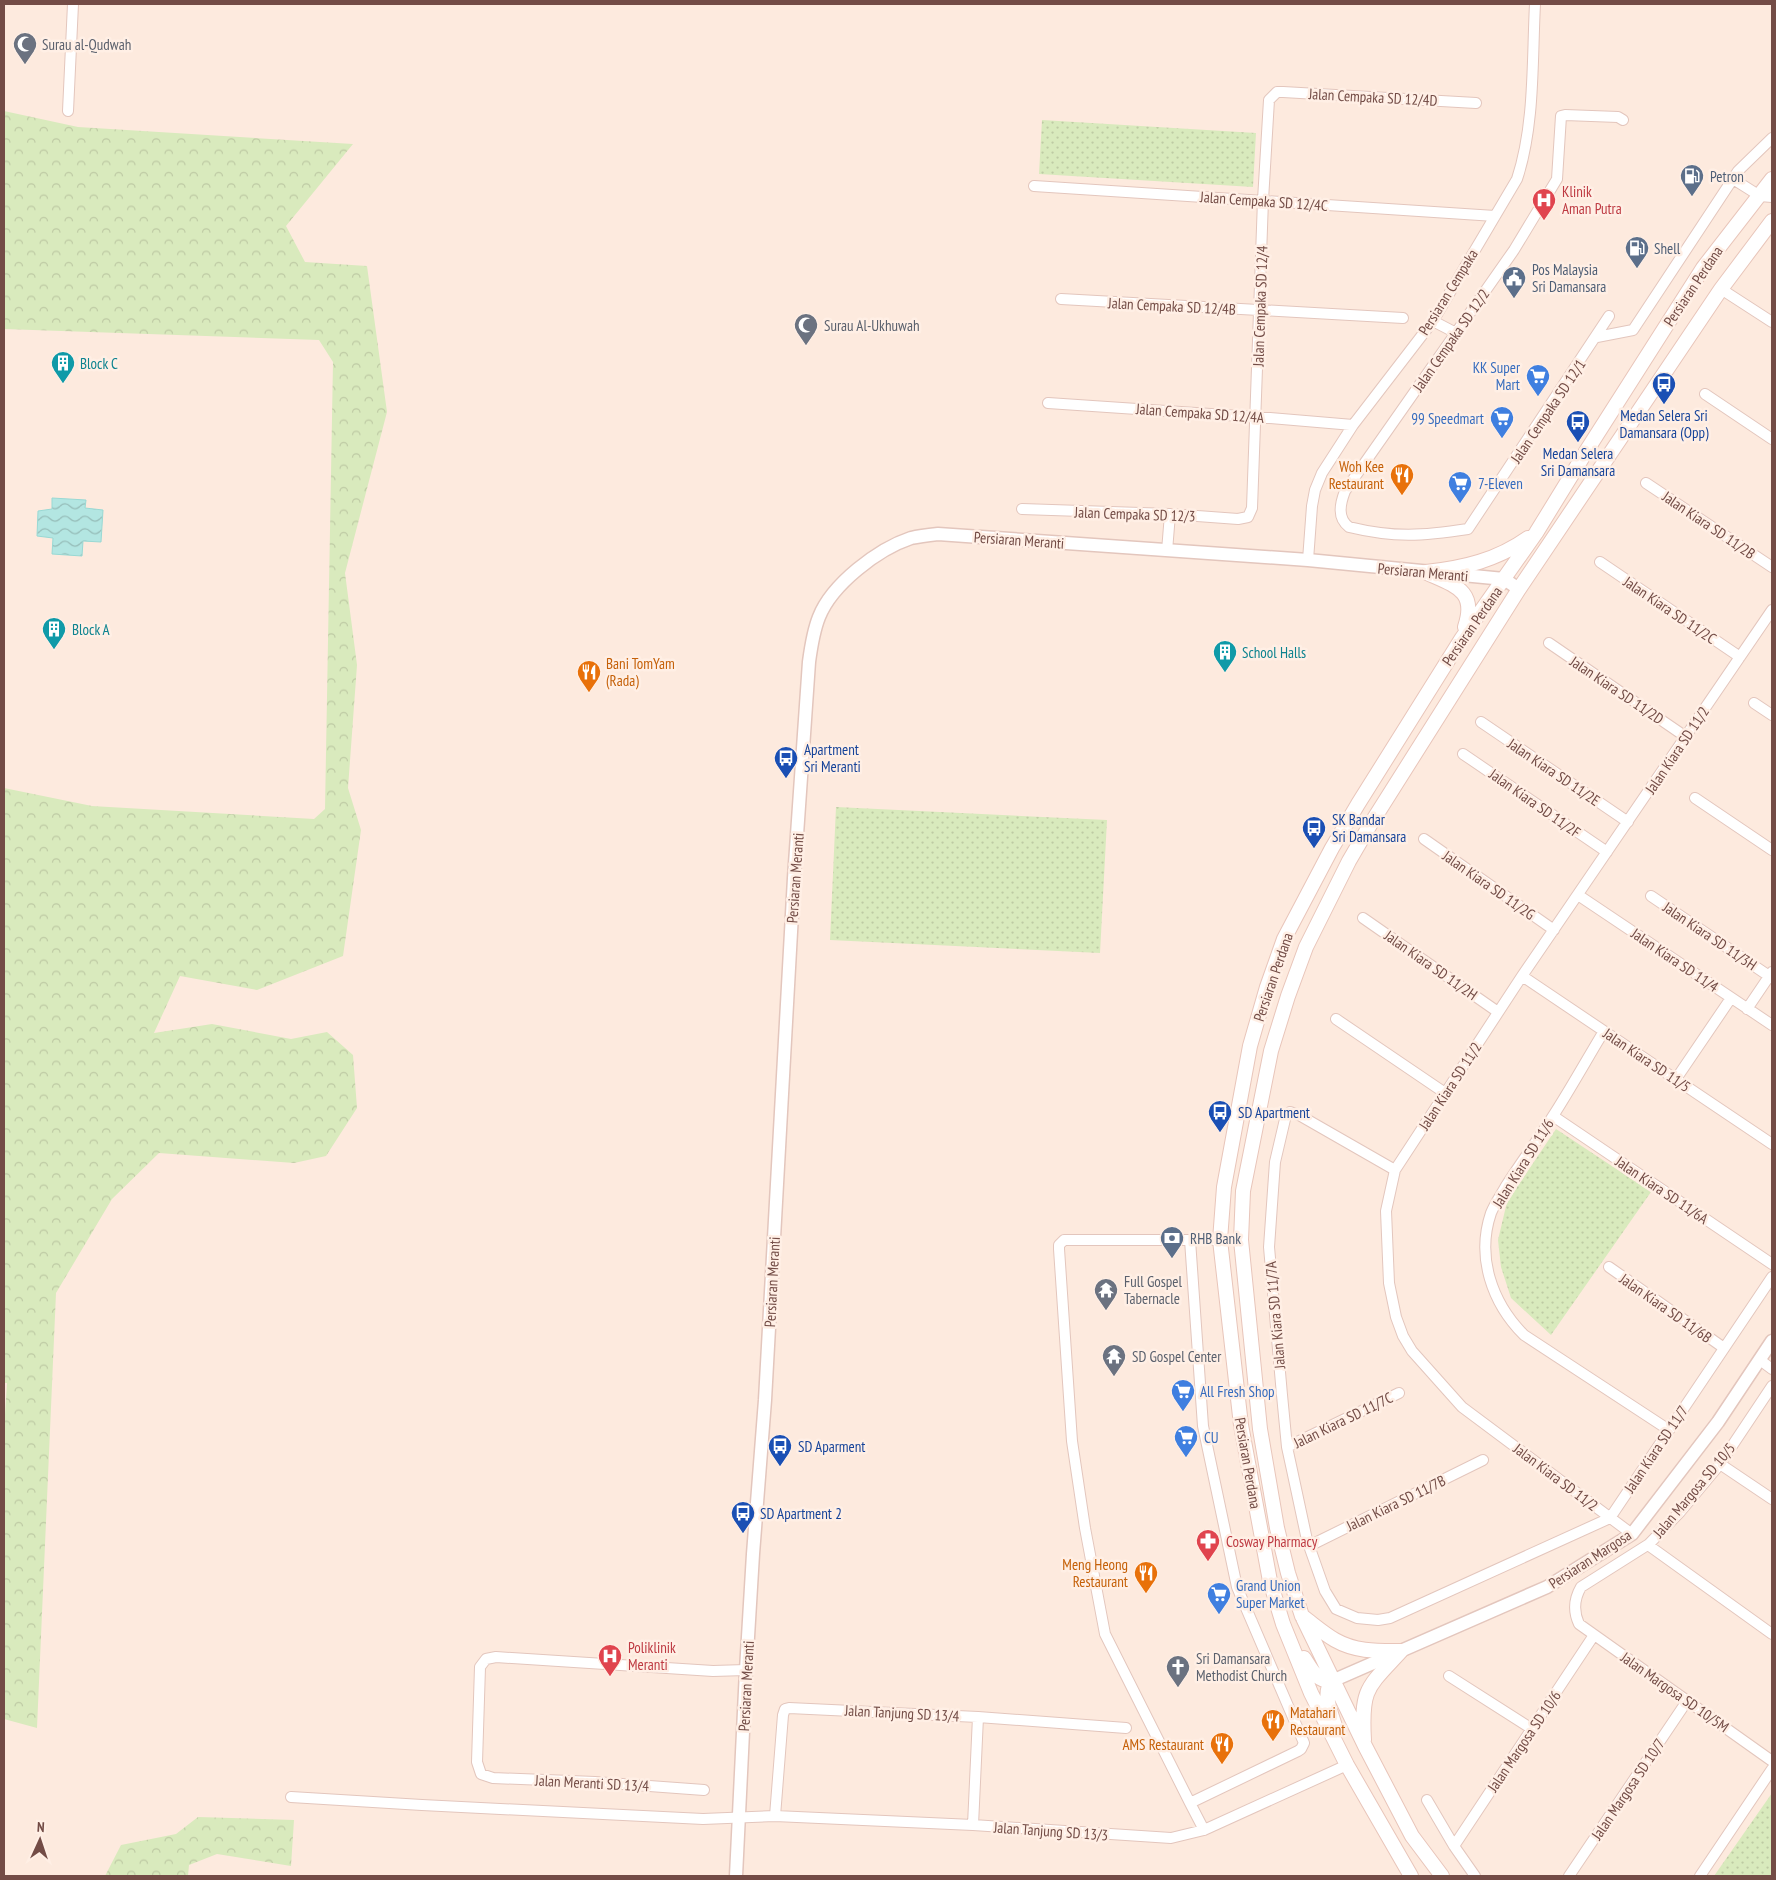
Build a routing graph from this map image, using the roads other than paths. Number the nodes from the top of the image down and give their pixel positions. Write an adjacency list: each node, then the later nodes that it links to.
1 (73, 4): 5 (street)
2 (1535, 4): 13 (street, Persiaran Cempaka)
3 (1272, 96): 4 (street, Jalan Cempaka SD 12/4D); 12 (street, Jalan Cempaka SD 12/4)
4 (1476, 104)
5 (68, 111)
6 (1623, 120): 22 (street, Jalan Cempaka SD 12/2)
7 (1772, 138): 8 (street)
8 (1733, 179): 11 (street); 23 (street)
9 (1772, 179): 11 (main road, Persiaran Perdana)
10 (1034, 186): 12 (street, Jalan Cempaka SD 12/4C)
11 (1766, 196): 34 (main road, Persiaran Perdana)
12 (1263, 200): 13 (street, Jalan Cempaka SD 12/4C); 17 (street, Jalan Cempaka SD 12/4)
13 (1495, 216): 20 (street, Persiaran Cempaka)
14 (1772, 221): 15 (main road, Persiaran Perdana)
15 (1721, 289): 21 (street); 41 (main road, Persiaran Perdana)
16 (1062, 299): 17 (street, Jalan Cempaka SD 12/4B)
17 (1260, 311): 19 (street, Jalan Cempaka SD 12/4B); 26 (street, Jalan Cempaka SD 12/4)
18 (1609, 316): 23 (street, Jalan Cempaka SD 12/1)
19 (1403, 318)
20 (1433, 321): 22 (street); 27 (street, Persiaran Cempaka)
21 (1772, 322)
22 (1456, 333): 33 (street, Jalan Cempaka SD 12/2)
23 (1597, 337): 33 (street, Jalan Cempaka SD 12/1)
24 (1705, 394): 28 (street)
25 (1048, 403): 26 (street, Jalan Cempaka SD 12/4A)
26 (1256, 417): 27 (street, Jalan Cempaka SD 12/4A); 32 (street, Jalan Cempaka SD 12/4)
27 (1353, 425): 36 (street, Persiaran Cempaka)
28 (1772, 439)
29 (1646, 483): 38 (street, Jalan Kiara SD 11/2B)
30 (1022, 509): 31 (street, Jalan Cempaka SD 12/3)
31 (1170, 514): 32 (street, Jalan Cempaka SD 12/3); 35 (street)
32 (1248, 517)
33 (1468, 530)
34 (1536, 533): 39 (main road); 40 (main road, Persiaran Perdana)
35 (1167, 551): 36 (street, Persiaran Meranti); 99 (street, Persiaran Meranti)
36 (1308, 560): 39 (street, Persiaran Meranti)
37 (1600, 562): 45 (street, Jalan Kiara SD 11/2C)
38 (1772, 567)
39 (1426, 572): 40 (street, Persiaran Meranti); 43 (main road)
40 (1504, 579): 41 (street, Persiaran Meranti); 43 (main road, Persiaran Perdana)
41 (1520, 589): 93 (main road, Persiaran Perdana)
42 (1772, 610): 45 (street, Jalan Kiara SD 11/2)
43 (1462, 638): 74 (main road, Persiaran Perdana)
44 (1549, 644): 49 (street, Jalan Kiara SD 11/2D)
45 (1740, 657): 49 (street, Jalan Kiara SD 11/2)
46 (1754, 703): 47 (street)
47 (1772, 715)
48 (1481, 722): 52 (street, Jalan Kiara SD 11/2E)
49 (1686, 737): 52 (street, Jalan Kiara SD 11/2)
50 (1463, 754): 55 (street, Jalan Kiara SD 11/2F)
51 (1695, 798): 54 (street)
52 (1628, 822): 55 (street, Jalan Kiara SD 11/2)
53 (1424, 840): 59 (street, Jalan Kiara SD 11/2G)
54 (1772, 850)
55 (1607, 852): 56 (street, Jalan Kiara SD 11/2)
56 (1578, 895): 59 (street, Jalan Kiara SD 11/2); 62 (street, Jalan Kiara SD 11/4)
57 (1651, 896): 60 (street, Jalan Kiara SD 11/3H)
58 (1363, 918): 64 (street, Jalan Kiara SD 11/2H)
59 (1554, 930): 61 (street, Jalan Kiara SD 11/2)
60 (1771, 975): 63 (street)
61 (1522, 976): 64 (street, Jalan Kiara SD 11/2); 67 (street, Jalan Kiara SD 11/5)
62 (1731, 998): 63 (street, Jalan Kiara SD 11/4); 68 (street)
63 (1747, 1009): 66 (street, Jalan Kiara SD 11/4)
64 (1498, 1012): 69 (street, Jalan Kiara SD 11/2)
65 (1336, 1019): 69 (street)
66 (1772, 1025)
67 (1604, 1030): 68 (street, Jalan Kiara SD 11/5); 70 (street, Jalan Kiara SD 11/6)
68 (1676, 1079): 71 (street, Jalan Kiara SD 11/5)
69 (1446, 1093): 72 (street, Jalan Kiara SD 11/2)
70 (1552, 1116): 75 (street, Jalan Kiara SD 11/6A); 84 (street, Jalan Kiara SD 11/6)
71 (1772, 1144)
72 (1395, 1170): 85 (street, Jalan Kiara SD 11/7A); 89 (street, Jalan Kiara SD 11/2)
73 (1190, 1240): 74 (street); 114 (street); 114 (street)
74 (1220, 1240): 94 (main road, Persiaran Perdana)
75 (1772, 1264)
76 (1609, 1267): 79 (street, Jalan Kiara SD 11/6B)
77 (1772, 1277): 79 (street, Jalan Kiara SD 11/7)
78 (1772, 1341): 80 (street, Persiaran Margosa)
79 (1724, 1348): 84 (street, Jalan Kiara SD 11/7)
80 (1760, 1360): 81 (street); 90 (street, Persiaran Margosa)
81 (1772, 1369)
82 (1772, 1386): 87 (street, Jalan Margosa SD 10/5)
83 (1399, 1393): 85 (street, Jalan Kiara SD 11/7C)
84 (1669, 1430): 89 (street, Jalan Kiara SD 11/7)
85 (1287, 1447): 92 (street, Jalan Kiara SD 11/7A)
86 (1483, 1460): 92 (street, Jalan Kiara SD 11/7B)
87 (1720, 1464): 88 (street); 91 (street, Jalan Margosa SD 10/5)
88 (1772, 1499)
89 (1610, 1518): 90 (street, Jalan Kiara SD 11/2); 92 (street, Jalan Kiara SD 11/7A)
90 (1632, 1534): 98 (street, Persiaran Margosa)
91 (1648, 1545): 95 (street, Jalan Margosa SD 10/5); 96 (street)
92 (1309, 1546)
93 (1302, 1616): 98 (main road); 101 (main road, Persiaran Perdana)
94 (1283, 1624): 101 (main road); 107 (main road, Persiaran Perdana)
95 (1578, 1624): 97 (street, Jalan Margosa SD 10/5M)
96 (1772, 1634)
97 (1594, 1635): 102 (street, Jalan Margosa SD 10/5M); 105 (street, Jalan Margosa SD 10/6)
98 (1401, 1651): 101 (street, Persiaran Margosa); 106 (main road)
99 (746, 1670): 111 (street, Jalan Meranti SD 13/4); 116 (street, Persiaran Meranti)
100 (1449, 1676): 105 (street)
101 (1332, 1681): 106 (main road, Persiaran Perdana); 107 (main road)
102 (1687, 1701): 108 (street, Jalan Margosa SD 10/5M); 124 (street, Jalan Margosa SD 10/7)
103 (978, 1717): 104 (street, Jalan Tanjung SD 13/4); 115 (street, Jalan Tanjung SD 13/4); 117 (street)
104 (1126, 1728)
105 (1532, 1729): 119 (street, Jalan Margosa SD 10/6)
106 (1365, 1746): 122 (main road, Persiaran Perdana)
107 (1342, 1751): 109 (main road, Persiaran Perdana)
108 (1772, 1761)
109 (1347, 1765): 118 (street, Jalan Tanjung SD 13/3); 121 (main road, Persiaran Perdana)
110 (1772, 1769): 125 (street)
111 (704, 1790)
112 (291, 1797): 116 (street, Jalan Tanjung SD 13/3)
113 (1426, 1800): 119 (street)
114 (1190, 1803): 118 (street)
115 (774, 1816): 116 (street, Jalan Tanjung SD 13/3); 117 (street, Jalan Tanjung SD 13/3)
116 (739, 1817): 120 (street, Persiaran Meranti)
117 (973, 1825): 118 (street, Jalan Tanjung SD 13/3)
118 (1204, 1830)
119 (1454, 1846): 123 (street)
120 (736, 1876)
121 (1412, 1876)
122 (1442, 1876)
123 (1475, 1876)
124 (1569, 1876)
125 (1700, 1876)

